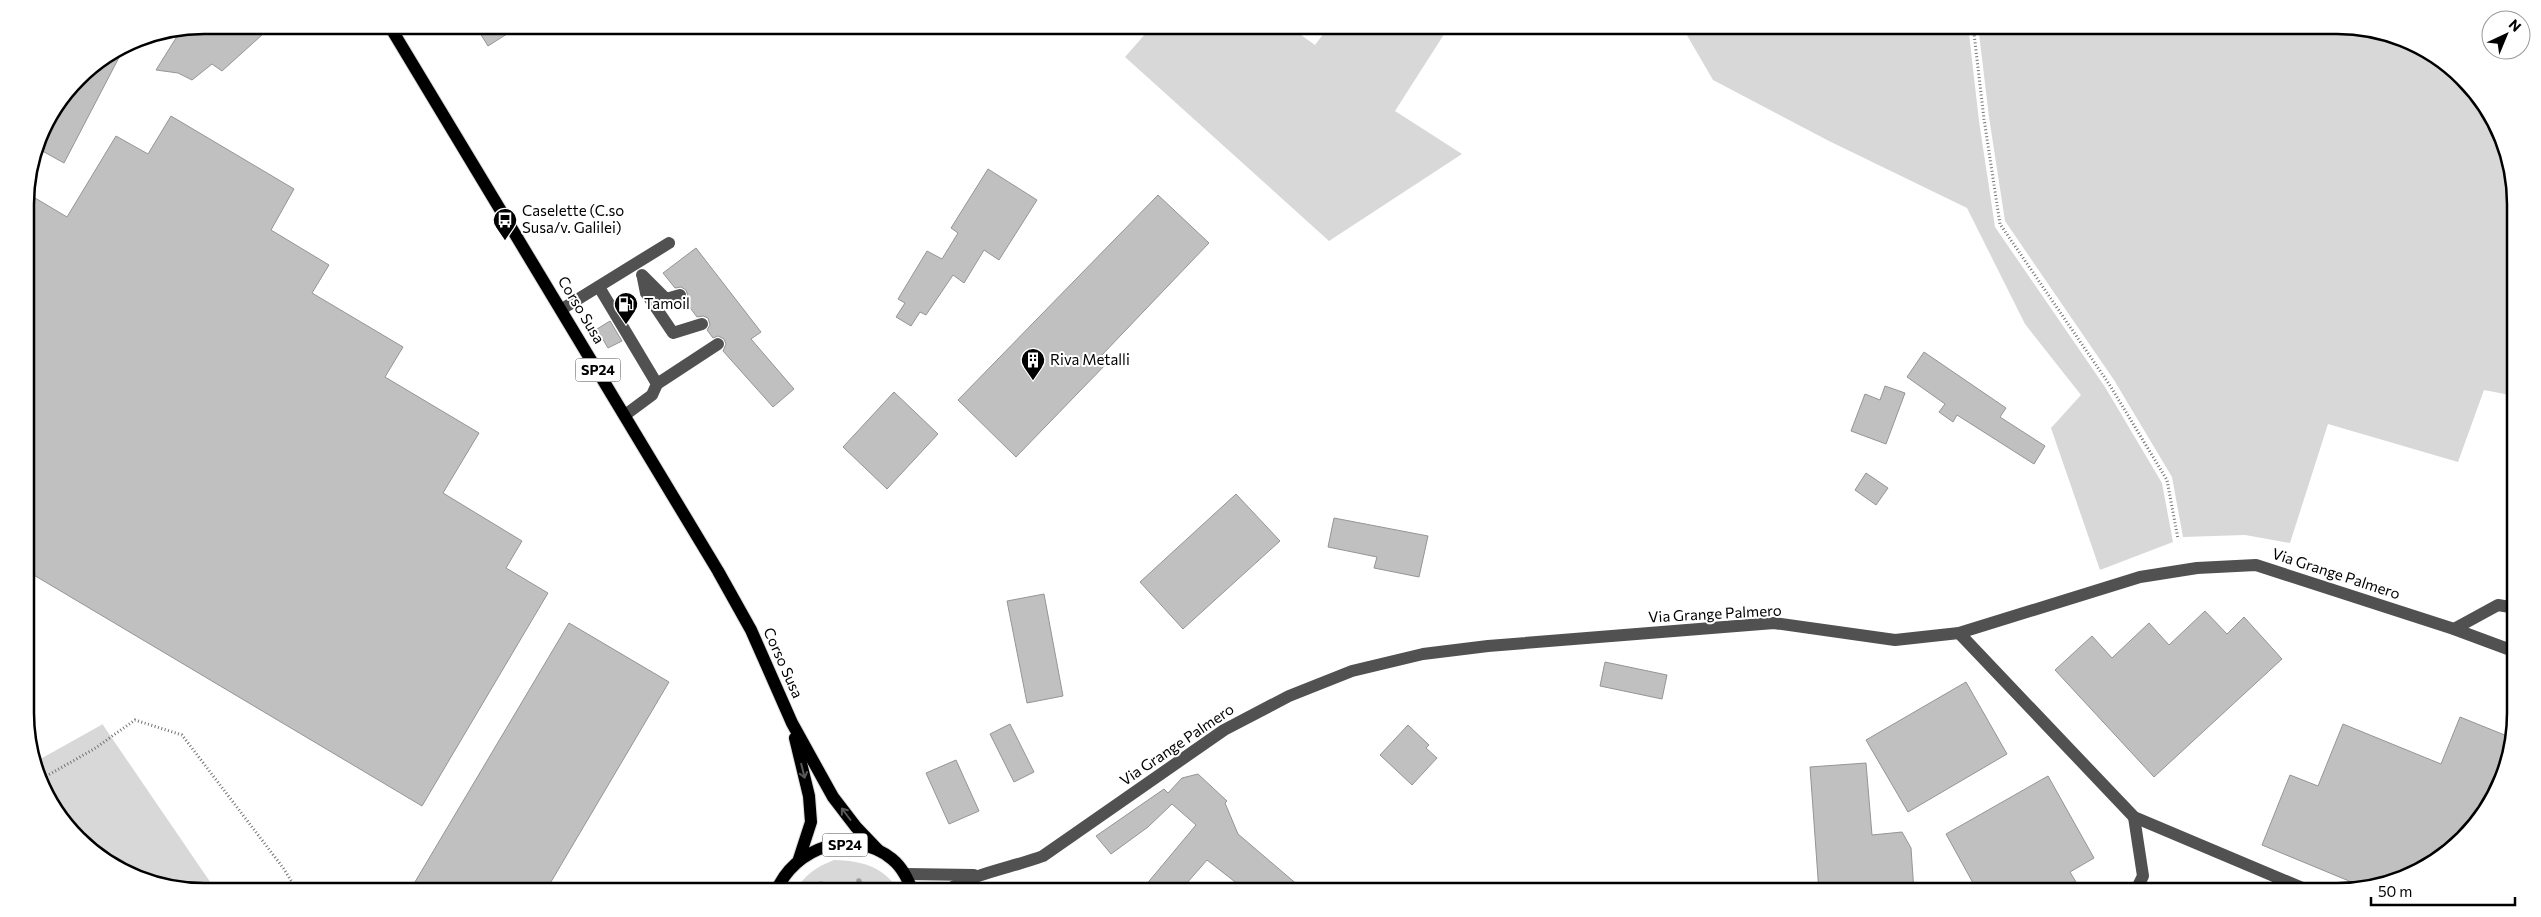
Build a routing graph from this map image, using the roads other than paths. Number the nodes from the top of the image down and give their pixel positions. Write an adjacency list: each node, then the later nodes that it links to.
1 (395, 34): 7 (main road, Corso Susa / SP24)
2 (669, 243): 3 (street)
3 (634, 265): 4 (street); 5 (street)
4 (643, 278): 6 (street); 8 (street)
5 (599, 287): 7 (street); 10 (street)
6 (680, 295)
7 (562, 309): 11 (main road, Corso Susa / SP24)
8 (702, 324)
9 (718, 344): 10 (street)
10 (657, 384): 11 (street)
11 (625, 415): 16 (main road, Corso Susa / SP24)
12 (2507, 606): 13 (street)
13 (2454, 629): 14 (street, Via Grange Palmero); 15 (street, Via Grange Palmero)
14 (1958, 633): 17 (street); 21 (street, Via Grange Palmero)
15 (2507, 649)
16 (792, 724): 18 (main road, Corso Susa / SP24, one-way to 16); 19 (main road, Corso Susa / SP24, one-way to 19)
17 (2134, 817): 25 (street); 26 (street)
18 (878, 850): 19 (main road, SP24); 20 (main road, SP24)
19 (799, 859): 22 (main road, SP24)
20 (906, 874): 21 (street, Via Grange Palmero); 23 (main road, SP24)
21 (980, 875): 24 (street, Via Grange Palmero)
22 (781, 883)
23 (910, 883)
24 (963, 883)
25 (2140, 883)
26 (2291, 883)

